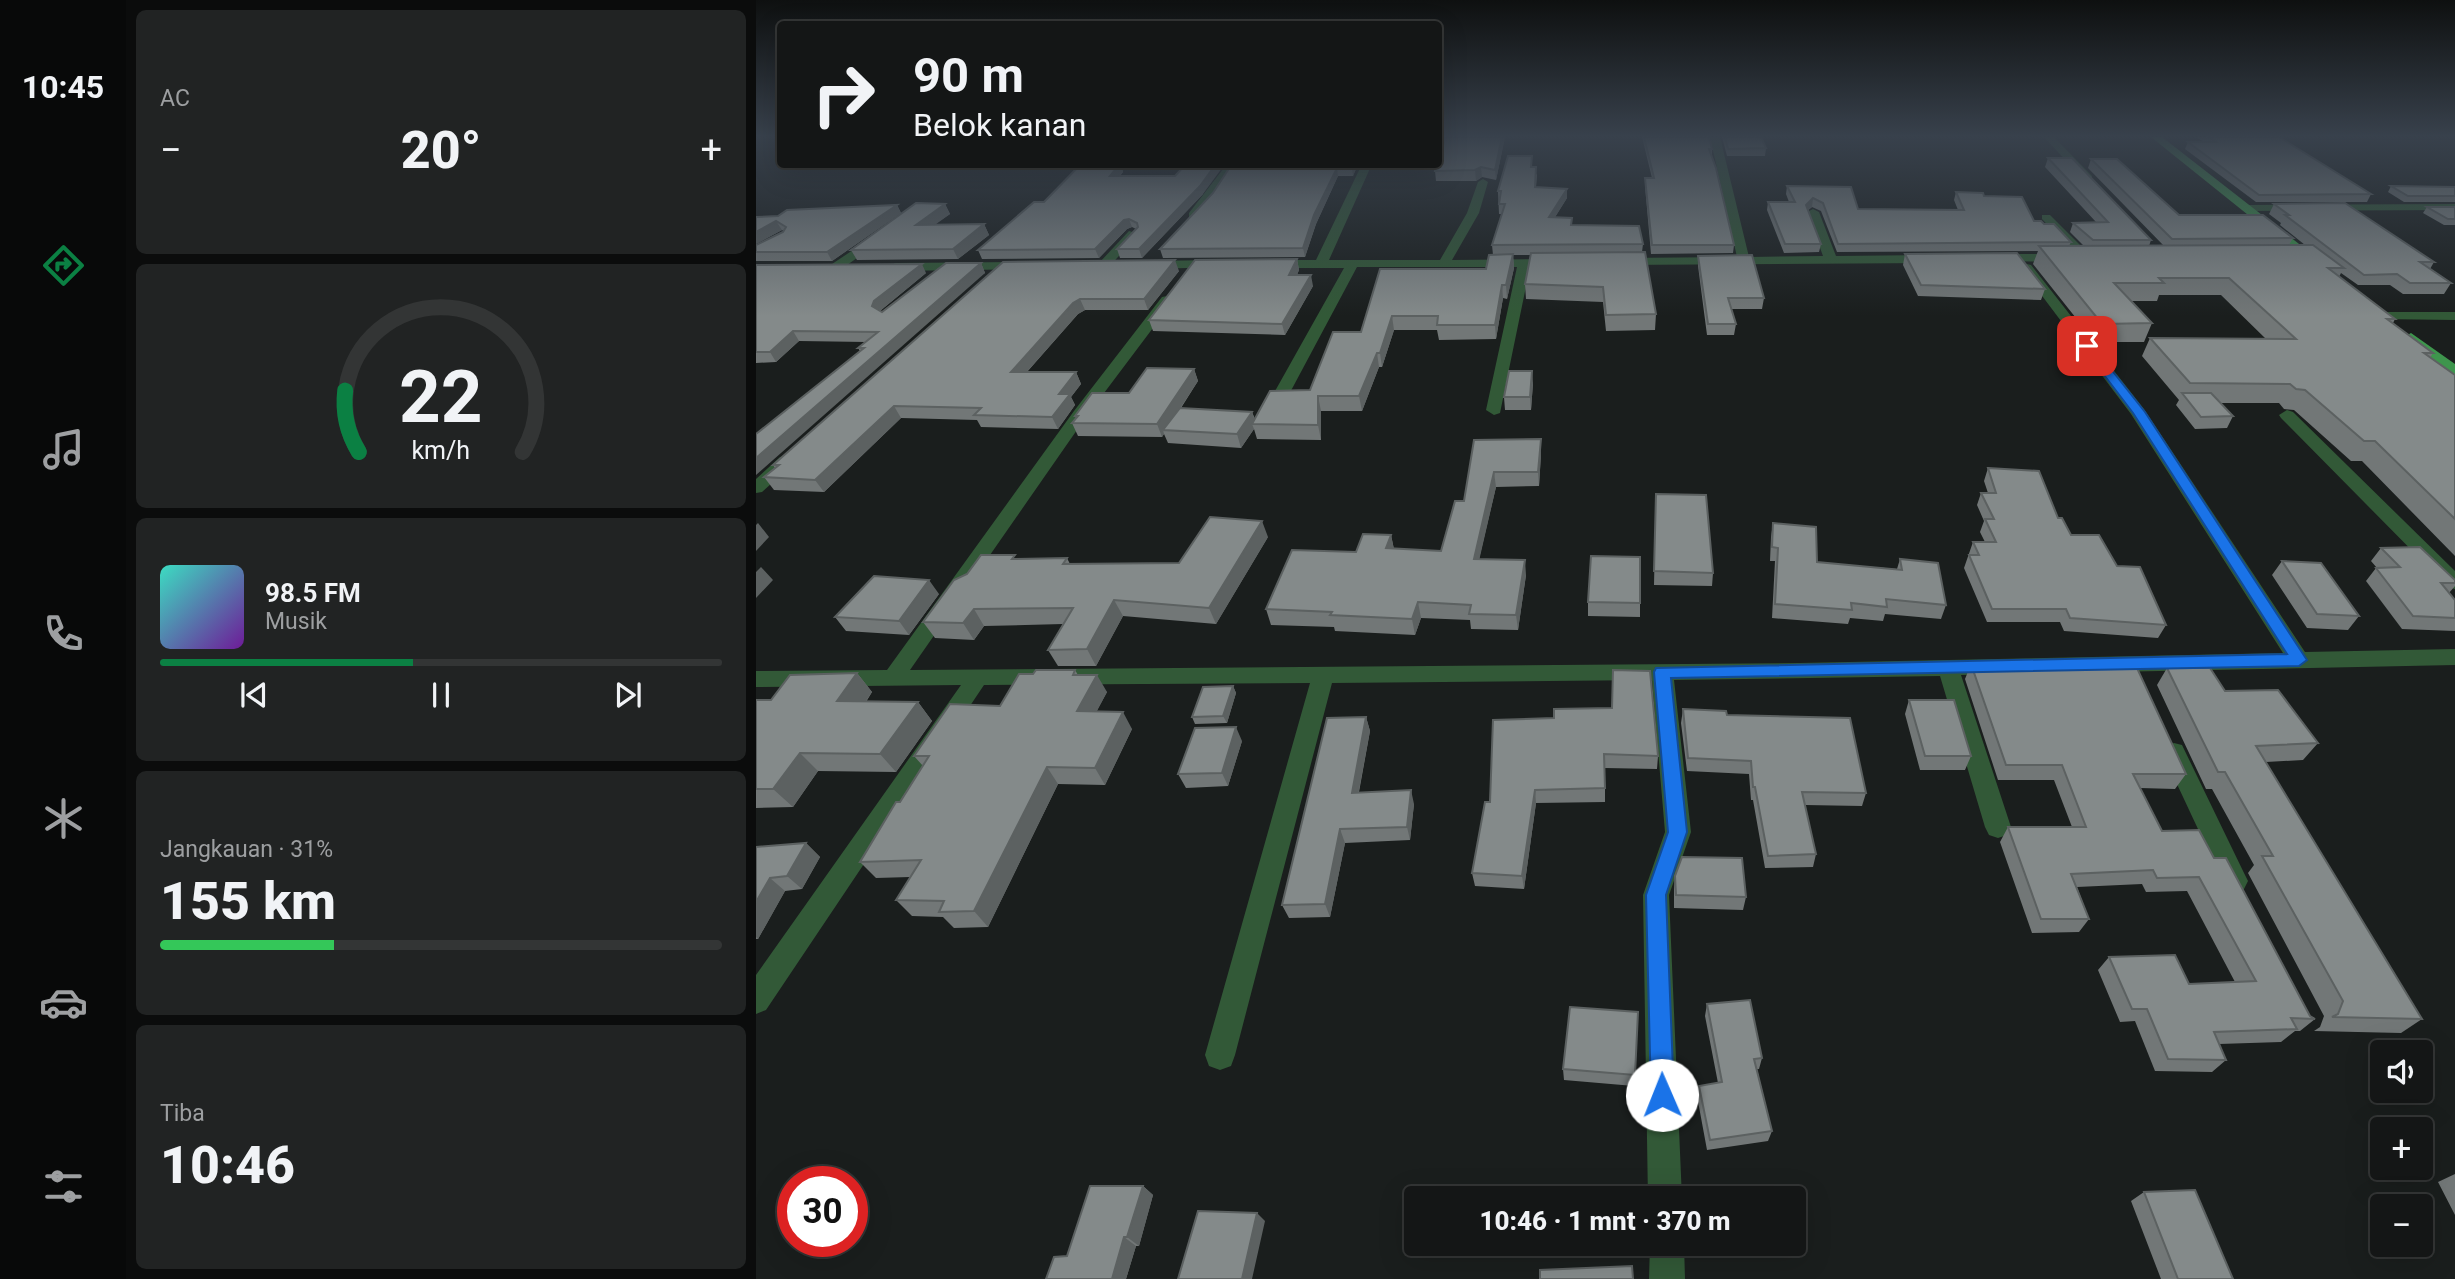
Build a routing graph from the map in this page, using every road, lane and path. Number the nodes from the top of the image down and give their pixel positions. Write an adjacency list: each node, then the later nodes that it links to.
1 (1210, 197): 11 (street)
2 (1352, 197): 22 (street)
3 (1478, 197): 24 (street)
4 (1727, 197): 20 (street)
5 (2233, 197): 7 (main road)
6 (2455, 207): 7 (street)
7 (2248, 208): 14 (main road)
8 (1813, 212): 19 (street)
9 (2046, 217): 16 (street)
10 (892, 227): 29 (street)
11 (1182, 227)
12 (1133, 234): 34 (street)
13 (983, 249): 30 (street)
14 (2305, 255): 15 (street); 33 (main road)
15 (2280, 256)
16 (2019, 258): 18 (street); 47 (street)
17 (1939, 259): 19 (street)
18 (1979, 259)
19 (1831, 260): 20 (street)
20 (1744, 261): 21 (street)
21 (1606, 262)
22 (1321, 263): 23 (street); 28 (street)
23 (1353, 263): 24 (street); 40 (street)
24 (1444, 263): 25 (street)
25 (1524, 263): 26 (street); 41 (street)
26 (1565, 263)
27 (1231, 264): 34 (street)
28 (1257, 264)
29 (947, 266): 30 (street); 35 (street)
30 (963, 266): 31 (street)
31 (1004, 266): 32 (street); 36 (street)
32 (1041, 266)
33 (2325, 270)
34 (1185, 275): 52 (street)
35 (927, 282)
36 (984, 284)
37 (2379, 312): 38 (street); 39 (main road)
38 (2455, 316)
39 (2455, 372)
40 (1278, 400)
41 (1494, 410)
42 (2287, 415): 45 (street)
43 (796, 453): 44 (street)
44 (756, 488)
45 (2455, 582)
46 (2455, 657): 47 (street)
47 (2299, 660): 48 (street)
48 (2133, 664): 49 (street); 55 (street)
49 (1948, 668): 50 (street); 57 (street)
50 (1662, 672): 51 (street); 61 (street)
51 (1323, 674): 53 (street); 60 (street)
52 (894, 676): 53 (street); 54 (street)
53 (979, 676): 59 (street)
54 (756, 679)
55 (2144, 688)
56 (2161, 724): 58 (street)
57 (1998, 827)
58 (2249, 906)
59 (756, 1000)
60 (1220, 1055)
61 (1665, 1186)
62 (1667, 1256): 63 (street)
63 (1668, 1279)

